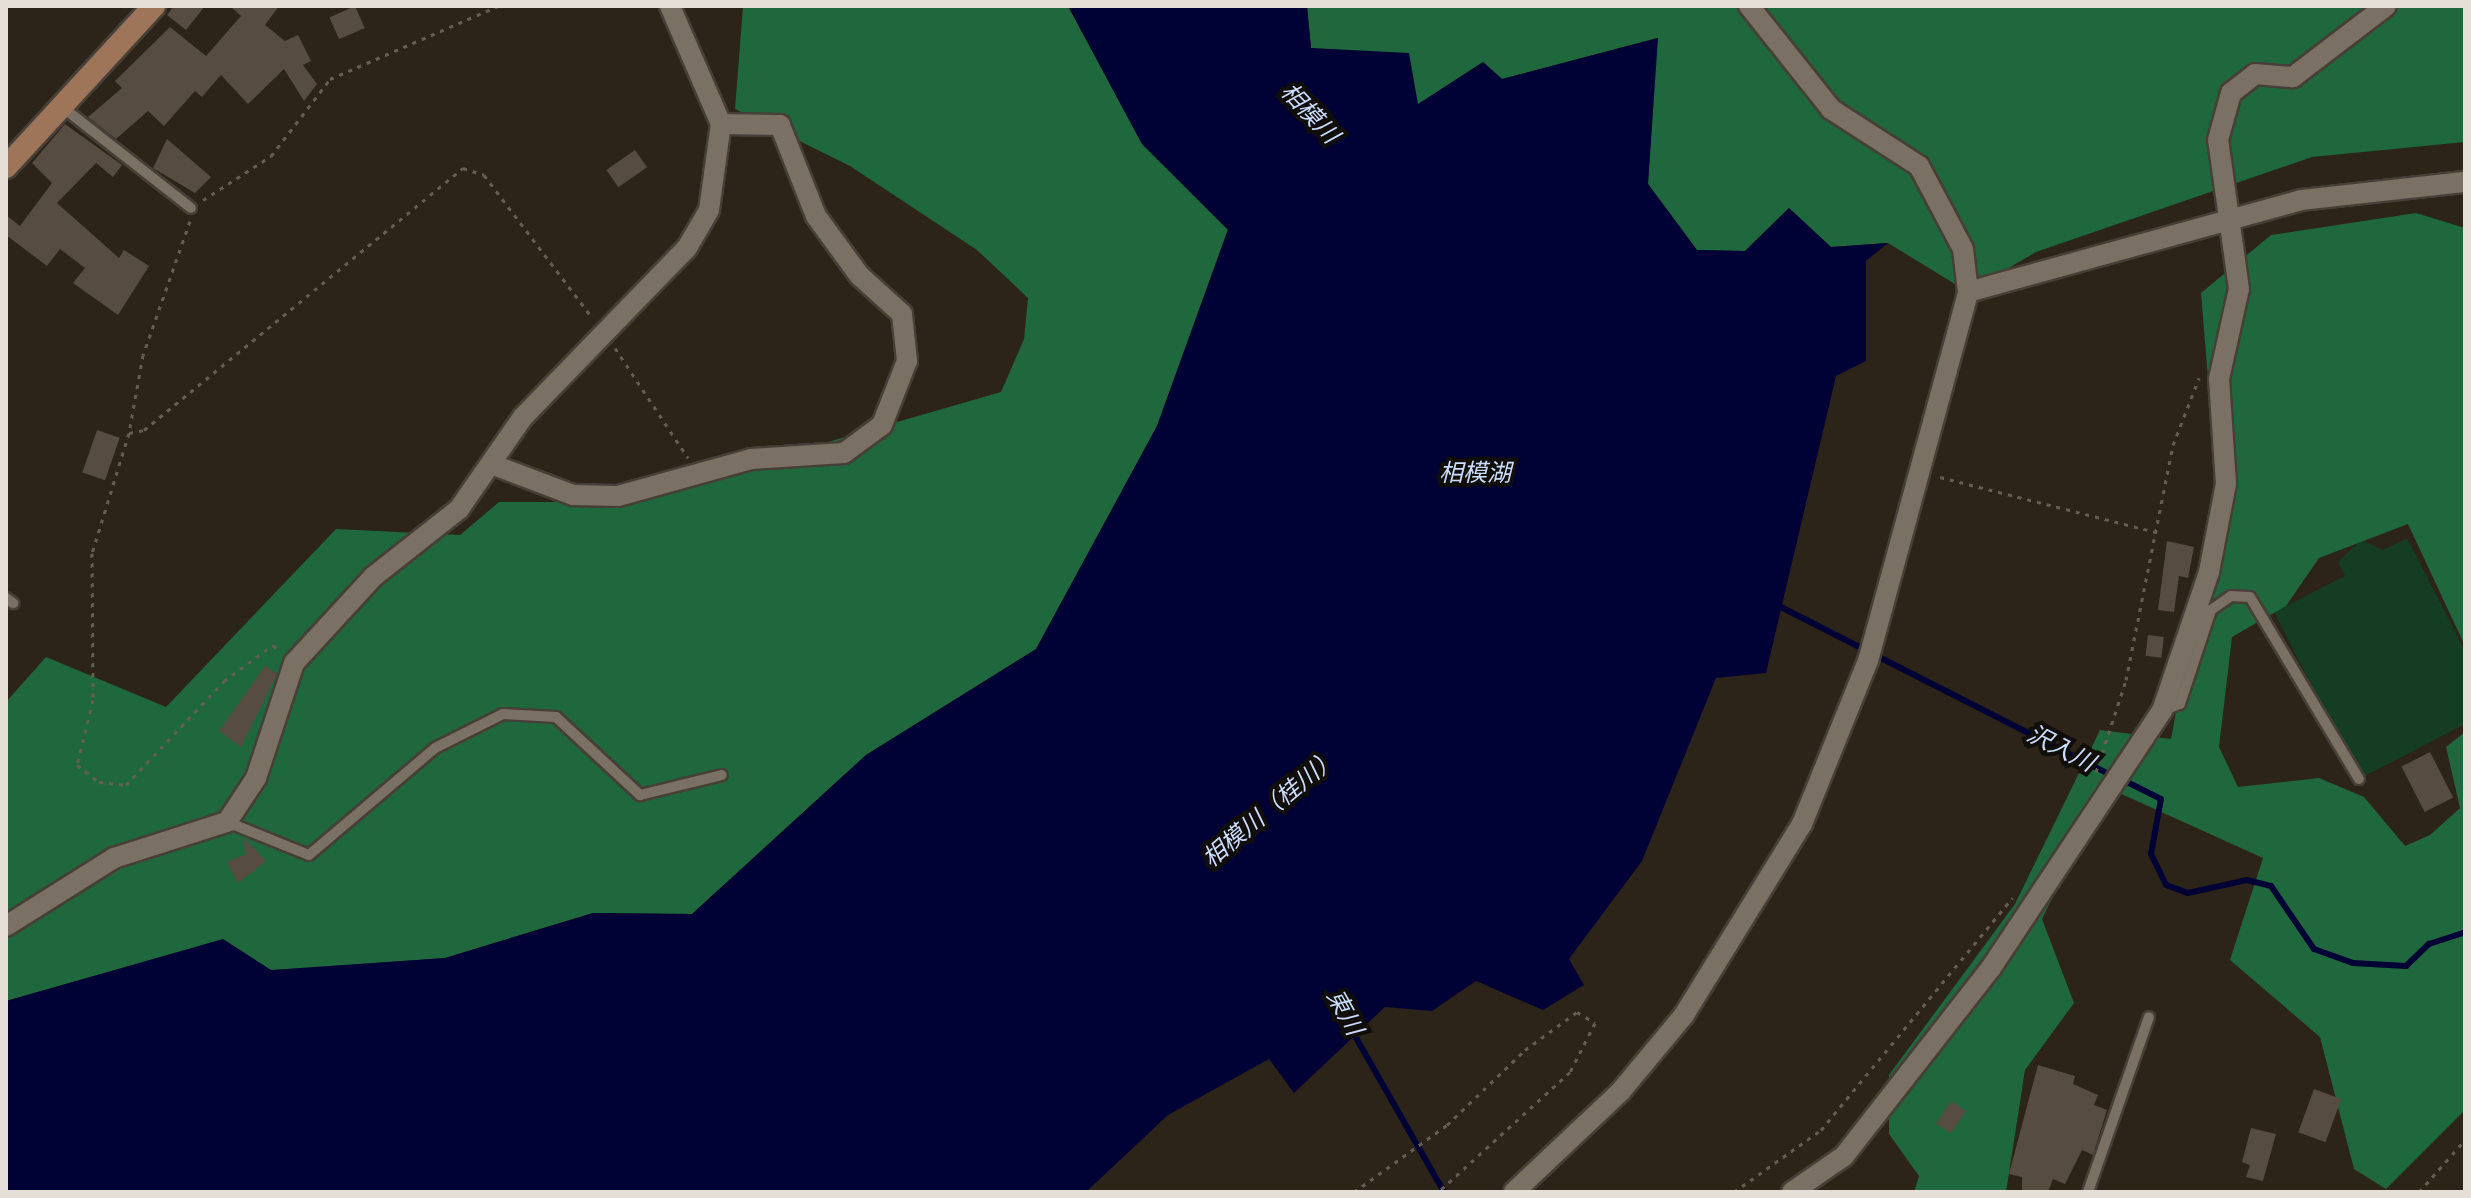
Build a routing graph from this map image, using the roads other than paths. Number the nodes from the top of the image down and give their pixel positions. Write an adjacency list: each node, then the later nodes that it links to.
1 (154, 6): 5 (main road)
2 (670, 6): 6 (street)
3 (1749, 6): 11 (street)
4 (2386, 6): 10 (street)
5 (61, 106): 7 (main road); 9 (lane)
6 (721, 124): 12 (street); 12 (street)
7 (6, 167)
8 (2465, 182): 10 (street)
9 (191, 208)
10 (2229, 222): 11 (street); 13 (street)
11 (1968, 292): 20 (street)
12 (491, 464): 16 (street)
13 (2162, 711): 15 (lane); 21 (street)
14 (722, 775): 16 (lane)
15 (2359, 779)
16 (227, 822): 17 (street)
17 (6, 926)
18 (2149, 1017): 19 (lane)
19 (2089, 1190): 22 (lane)
20 (1514, 1192)
21 (1792, 1192)
22 (2103, 1192)

